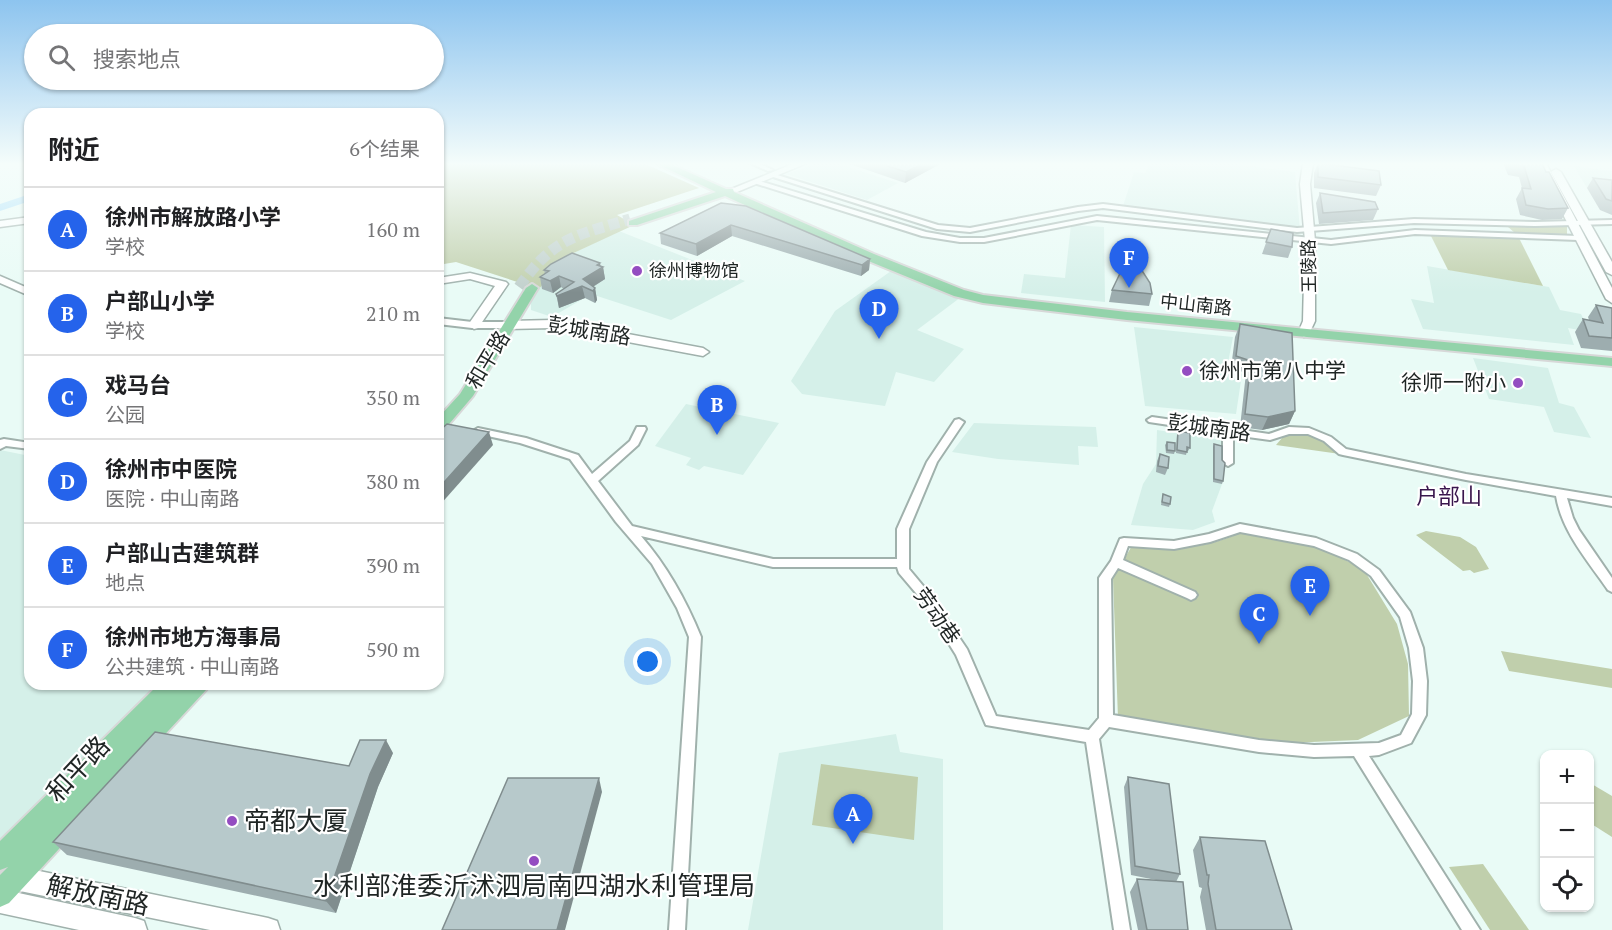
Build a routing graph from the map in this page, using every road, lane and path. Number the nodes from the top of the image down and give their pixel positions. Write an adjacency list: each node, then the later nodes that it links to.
1 (676, 206): 11 (main road)
2 (763, 206): 27 (main road, 中山南路)
3 (835, 206): 16 (street)
4 (877, 206): 5 (street)
5 (1100, 206)
6 (1106, 206): 16 (street)
7 (1307, 206): 16 (main road, 王陵路)
8 (1562, 206): 15 (main road)
9 (1575, 206): 12 (main road)
10 (24, 221): 14 (main road)
11 (632, 221)
12 (1584, 222): 13 (street); 15 (street); 18 (main road)
13 (1612, 222)
14 (0, 224)
15 (1571, 224): 16 (street); 17 (main road)
16 (1310, 235): 17 (street); 27 (main road, 王陵路)
17 (1578, 238): 23 (main road)
18 (1612, 272)
19 (0, 279): 22 (main road)
20 (444, 280): 25 (main road)
21 (526, 287): 26 (main road, 和平路)
22 (24, 290)
23 (1612, 299)
24 (444, 322): 25 (street, 彭城南路)
25 (474, 325): 26 (street, 彭城南路)
26 (504, 325): 28 (main road, 彭城南路); 31 (main road, 和平路)
27 (1305, 331): 29 (main road, 中山南路); 30 (main road, 中山南路)
28 (703, 352)
29 (1612, 356)
30 (1612, 362)
31 (444, 418)
32 (1152, 420): 36 (street, 彭城南路)
33 (959, 422): 45 (street, 劳动巷)
34 (444, 424): 40 (street)
35 (641, 429): 40 (street)
36 (1228, 431): 39 (street); 41 (street, 彭城南路)
37 (24, 445): 38 (street)
38 (0, 446)
39 (1228, 463)
40 (591, 481): 43 (street)
41 (1561, 493): 42 (street, 彭城南路); 46 (street)
42 (1612, 502)
43 (628, 528): 45 (street); 57 (street)
44 (1116, 562): 47 (street); 50 (street); 52 (street)
45 (904, 563): 51 (street, 劳动巷)
46 (1612, 587)
47 (1191, 595)
48 (168, 690): 53 (main road, 和平路)
49 (192, 690): 53 (main road, 和平路)
50 (1106, 720): 51 (street); 52 (street)
51 (1092, 737): 58 (street)
52 (1357, 749): 59 (street)
53 (4, 876): 56 (main road, 解放南路)
54 (0, 901): 55 (main road, 解放南路)
55 (135, 930)
56 (268, 930)
57 (676, 930)
58 (1122, 930)
59 (1472, 930)

